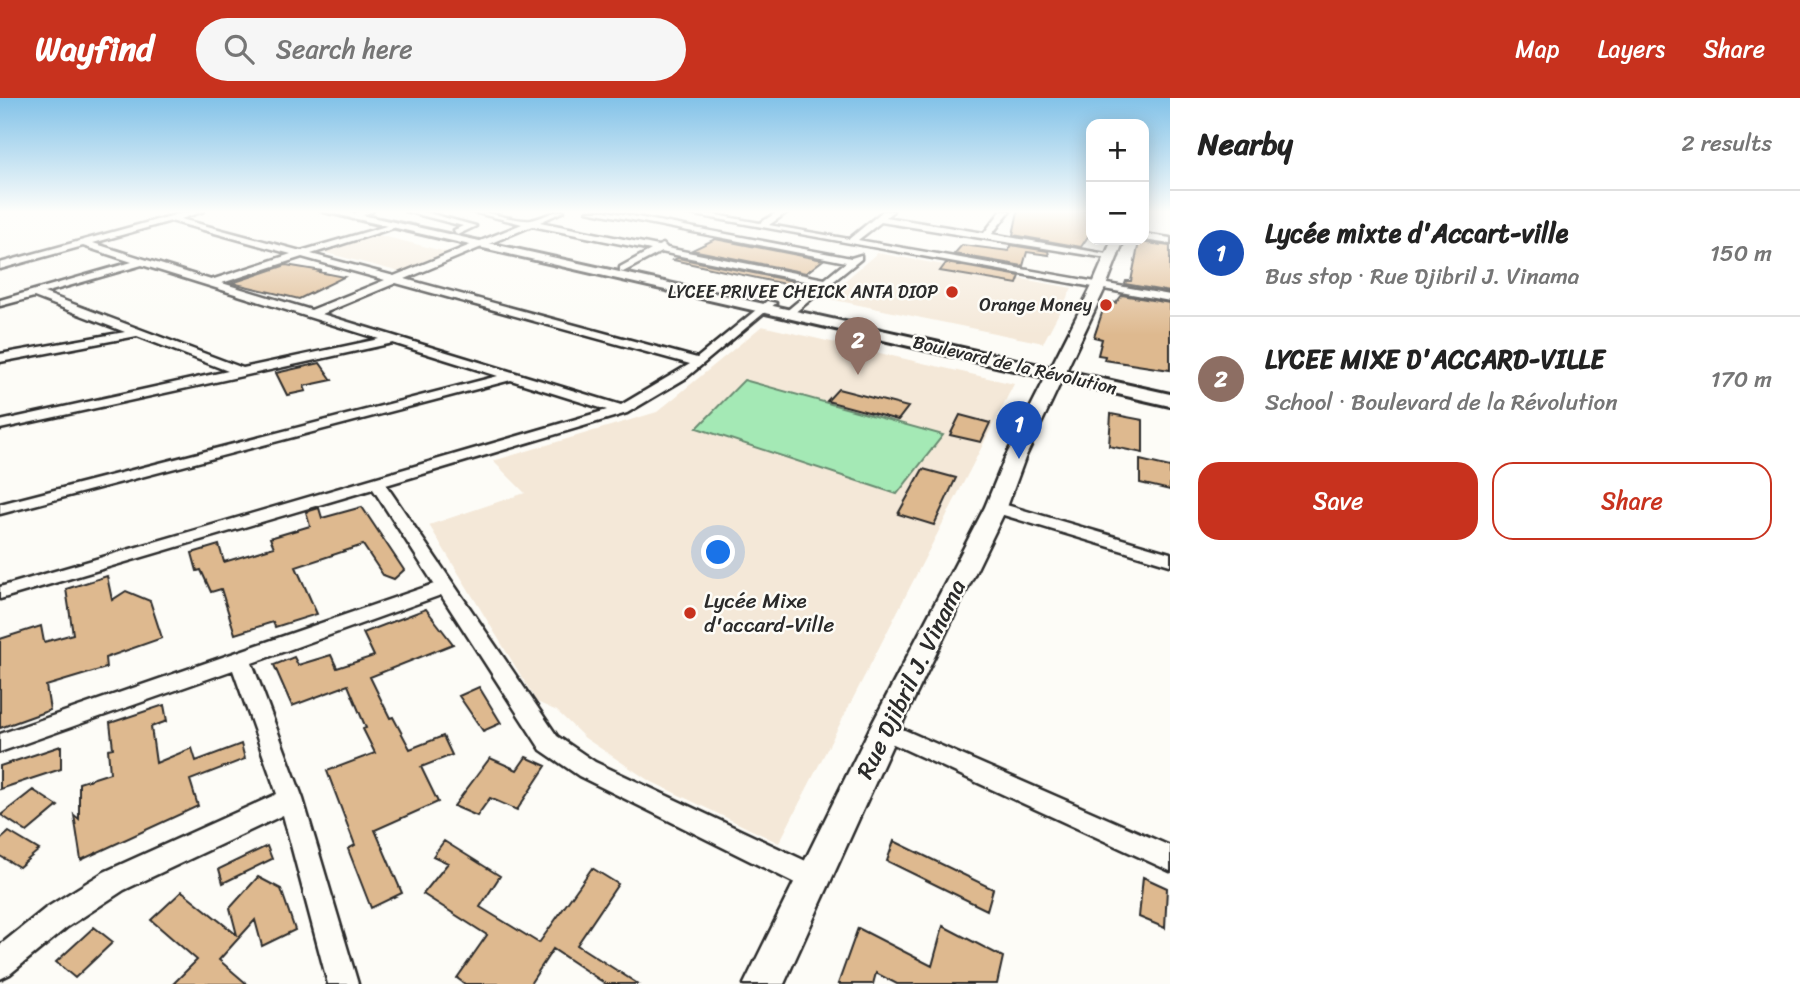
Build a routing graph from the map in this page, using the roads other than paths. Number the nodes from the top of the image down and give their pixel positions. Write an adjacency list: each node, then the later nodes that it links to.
1 (47, 252): 17 (street)
2 (111, 252): 16 (street)
3 (463, 252): 19 (street)
4 (528, 252): 26 (main road, Boulevard de la Révolution)
5 (535, 252): 18 (main road, Boulevard de la Révolution)
6 (654, 252): 18 (street)
7 (676, 252): 21 (street)
8 (807, 252): 15 (street)
9 (864, 252): 15 (street)
10 (908, 252): 22 (street)
11 (1088, 252): 14 (street)
12 (1114, 252): 14 (street, Rue Djibril J. Vinama)
13 (304, 253): 19 (street); 20 (street)
14 (1113, 256): 22 (street, Rue Djibril J. Vinama)
15 (853, 261): 21 (street)
16 (141, 262): 20 (street); 23 (street)
17 (0, 265)
18 (623, 269): 26 (main road, Boulevard de la Révolution)
19 (399, 278): 28 (street); 32 (street)
20 (211, 283): 28 (street)
21 (827, 283): 27 (street)
22 (1099, 286): 24 (street); 33 (street, Rue Djibril J. Vinama)
23 (34, 293): 25 (street); 29 (street)
24 (1170, 298)
25 (0, 303)
26 (767, 306): 27 (main road, Boulevard de la Révolution); 32 (street)
27 (792, 312): 33 (main road, Boulevard de la Révolution)
28 (312, 314): 30 (street)
29 (137, 333): 31 (street); 34 (street)
30 (393, 339): 34 (street); 35 (street)
31 (0, 358)
32 (698, 362): 38 (street)
33 (1057, 369): 36 (main road, Boulevard de la Révolution); 37 (main road, Boulevard de la Révolution); 41 (street, Rue Djibril J. Vinama)
34 (241, 372): 39 (street)
35 (511, 376): 38 (street); 42 (street)
36 (1170, 390)
37 (1170, 400)
38 (622, 410): 40 (street)
39 (0, 425)
40 (377, 483): 44 (street); 45 (street)
41 (996, 507): 43 (street); 47 (street, Rue Djibril J. Vinama)
42 (0, 509)
43 (1170, 559)
44 (446, 587): 46 (street); 51 (street)
45 (0, 593)
46 (239, 657): 48 (street); 49 (street)
47 (884, 730): 50 (street); 51 (street, Rue Djibril J. Vinama)
48 (0, 743)
49 (291, 799): 52 (street); 53 (street)
50 (1170, 859)
51 (815, 878): 54 (street, Rue Djibril J. Vinama)
52 (0, 964)
53 (343, 984)
54 (764, 984)

